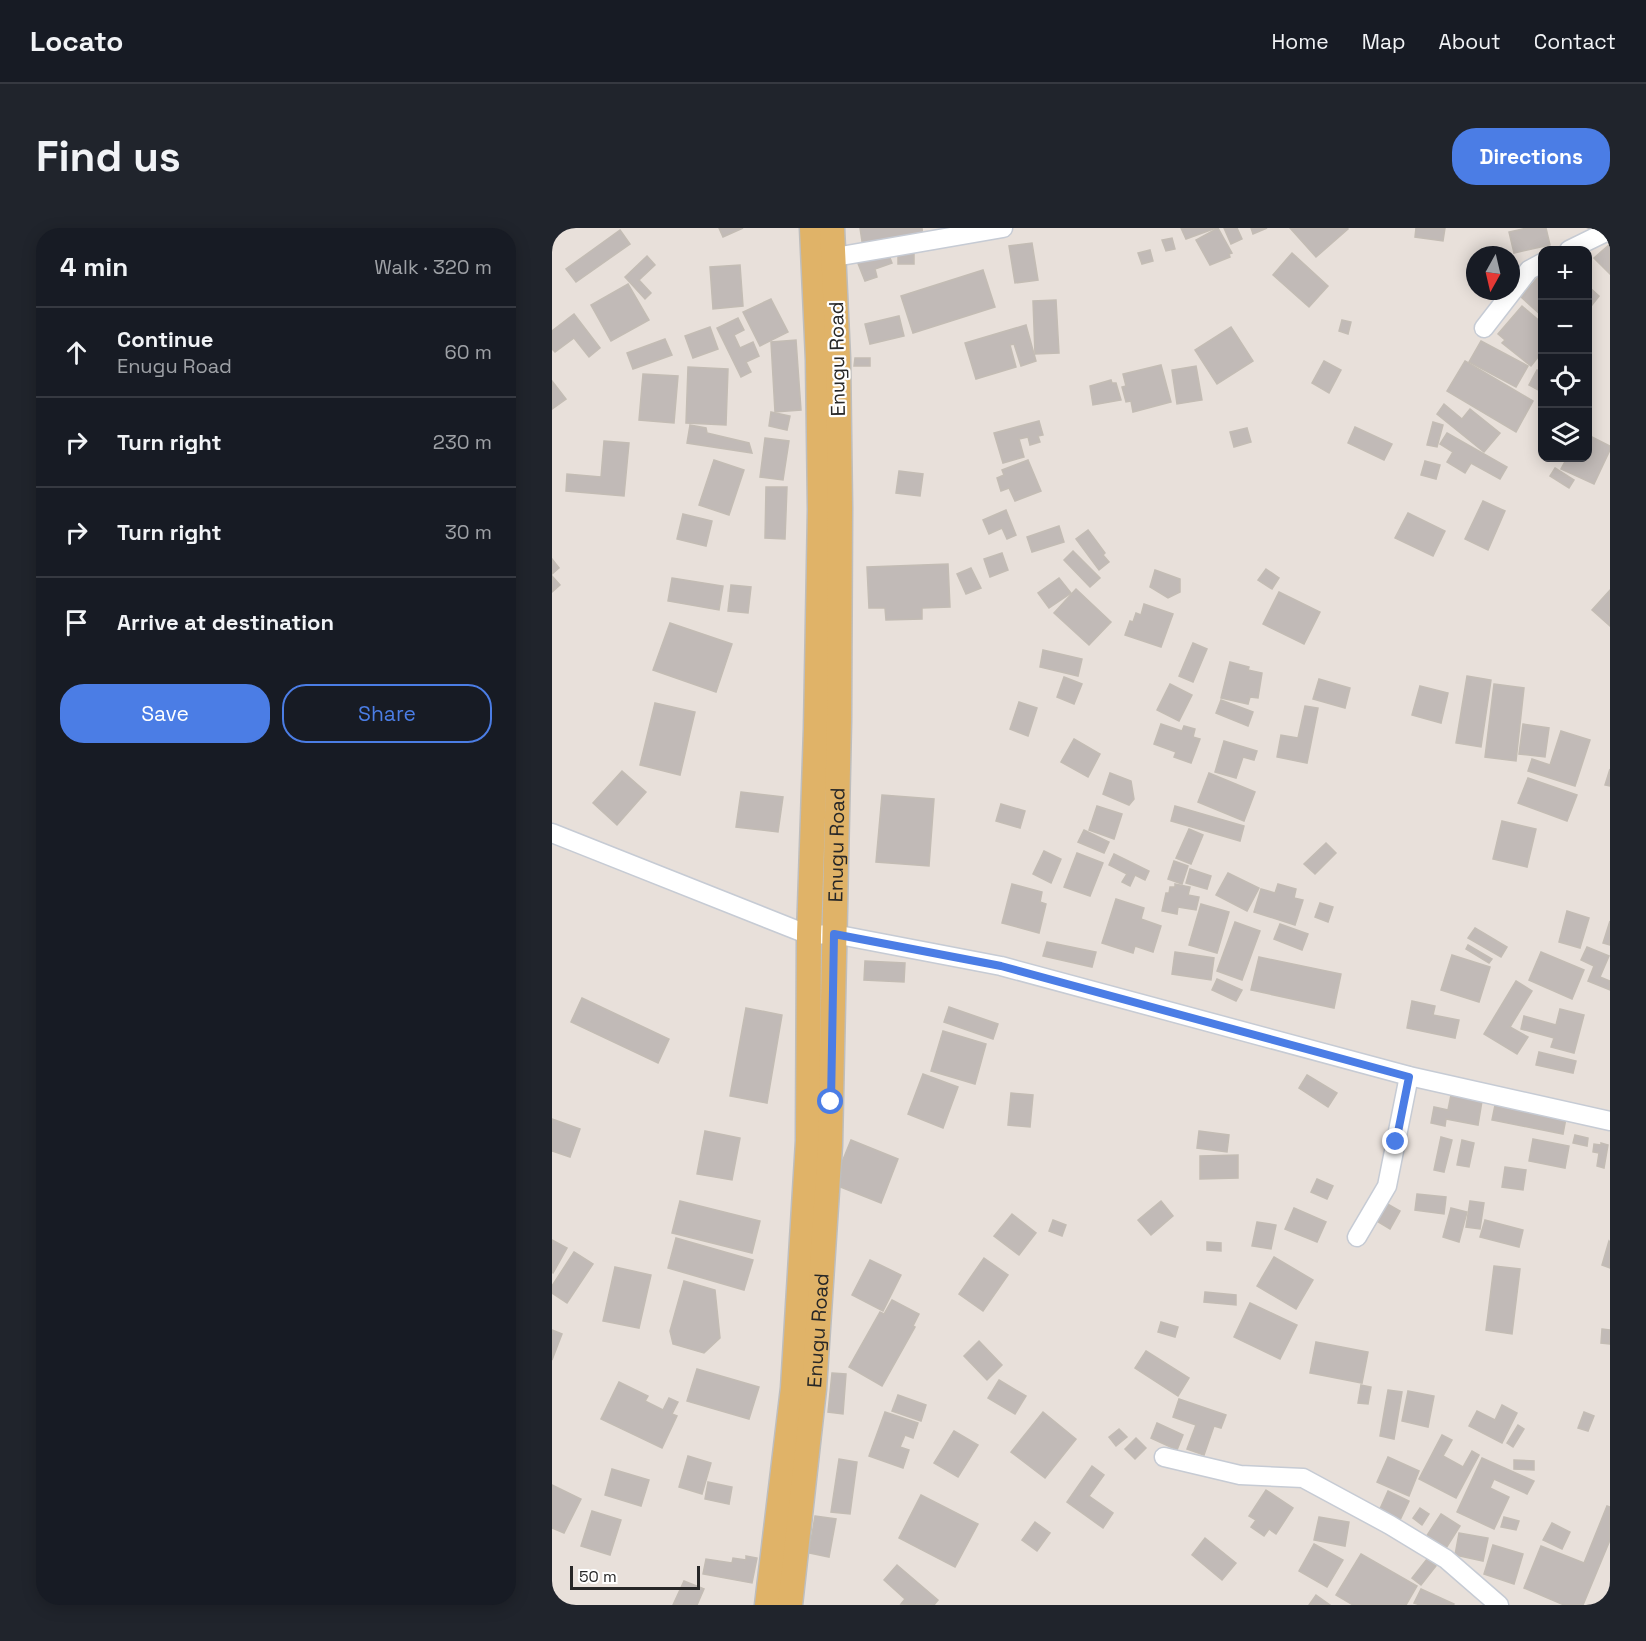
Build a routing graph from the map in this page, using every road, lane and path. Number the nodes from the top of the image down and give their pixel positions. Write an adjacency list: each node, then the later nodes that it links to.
1 (812, 228): 11 (main road)
2 (832, 228): 6 (main road, Enugu Road)
3 (1003, 228): 6 (street)
4 (1610, 230): 5 (street)
5 (1577, 246)
6 (835, 257): 10 (main road, Enugu Road)
7 (1538, 265): 8 (street)
8 (1485, 328)
9 (552, 833): 11 (street)
10 (834, 934): 11 (street); 12 (street); 17 (main road, Enugu Road)
11 (809, 935): 16 (main road)
12 (1409, 1077): 13 (street); 14 (street)
13 (1610, 1121)
14 (1357, 1238)
15 (1164, 1457): 18 (street)
16 (767, 1605)
17 (790, 1605)
18 (1499, 1605)

